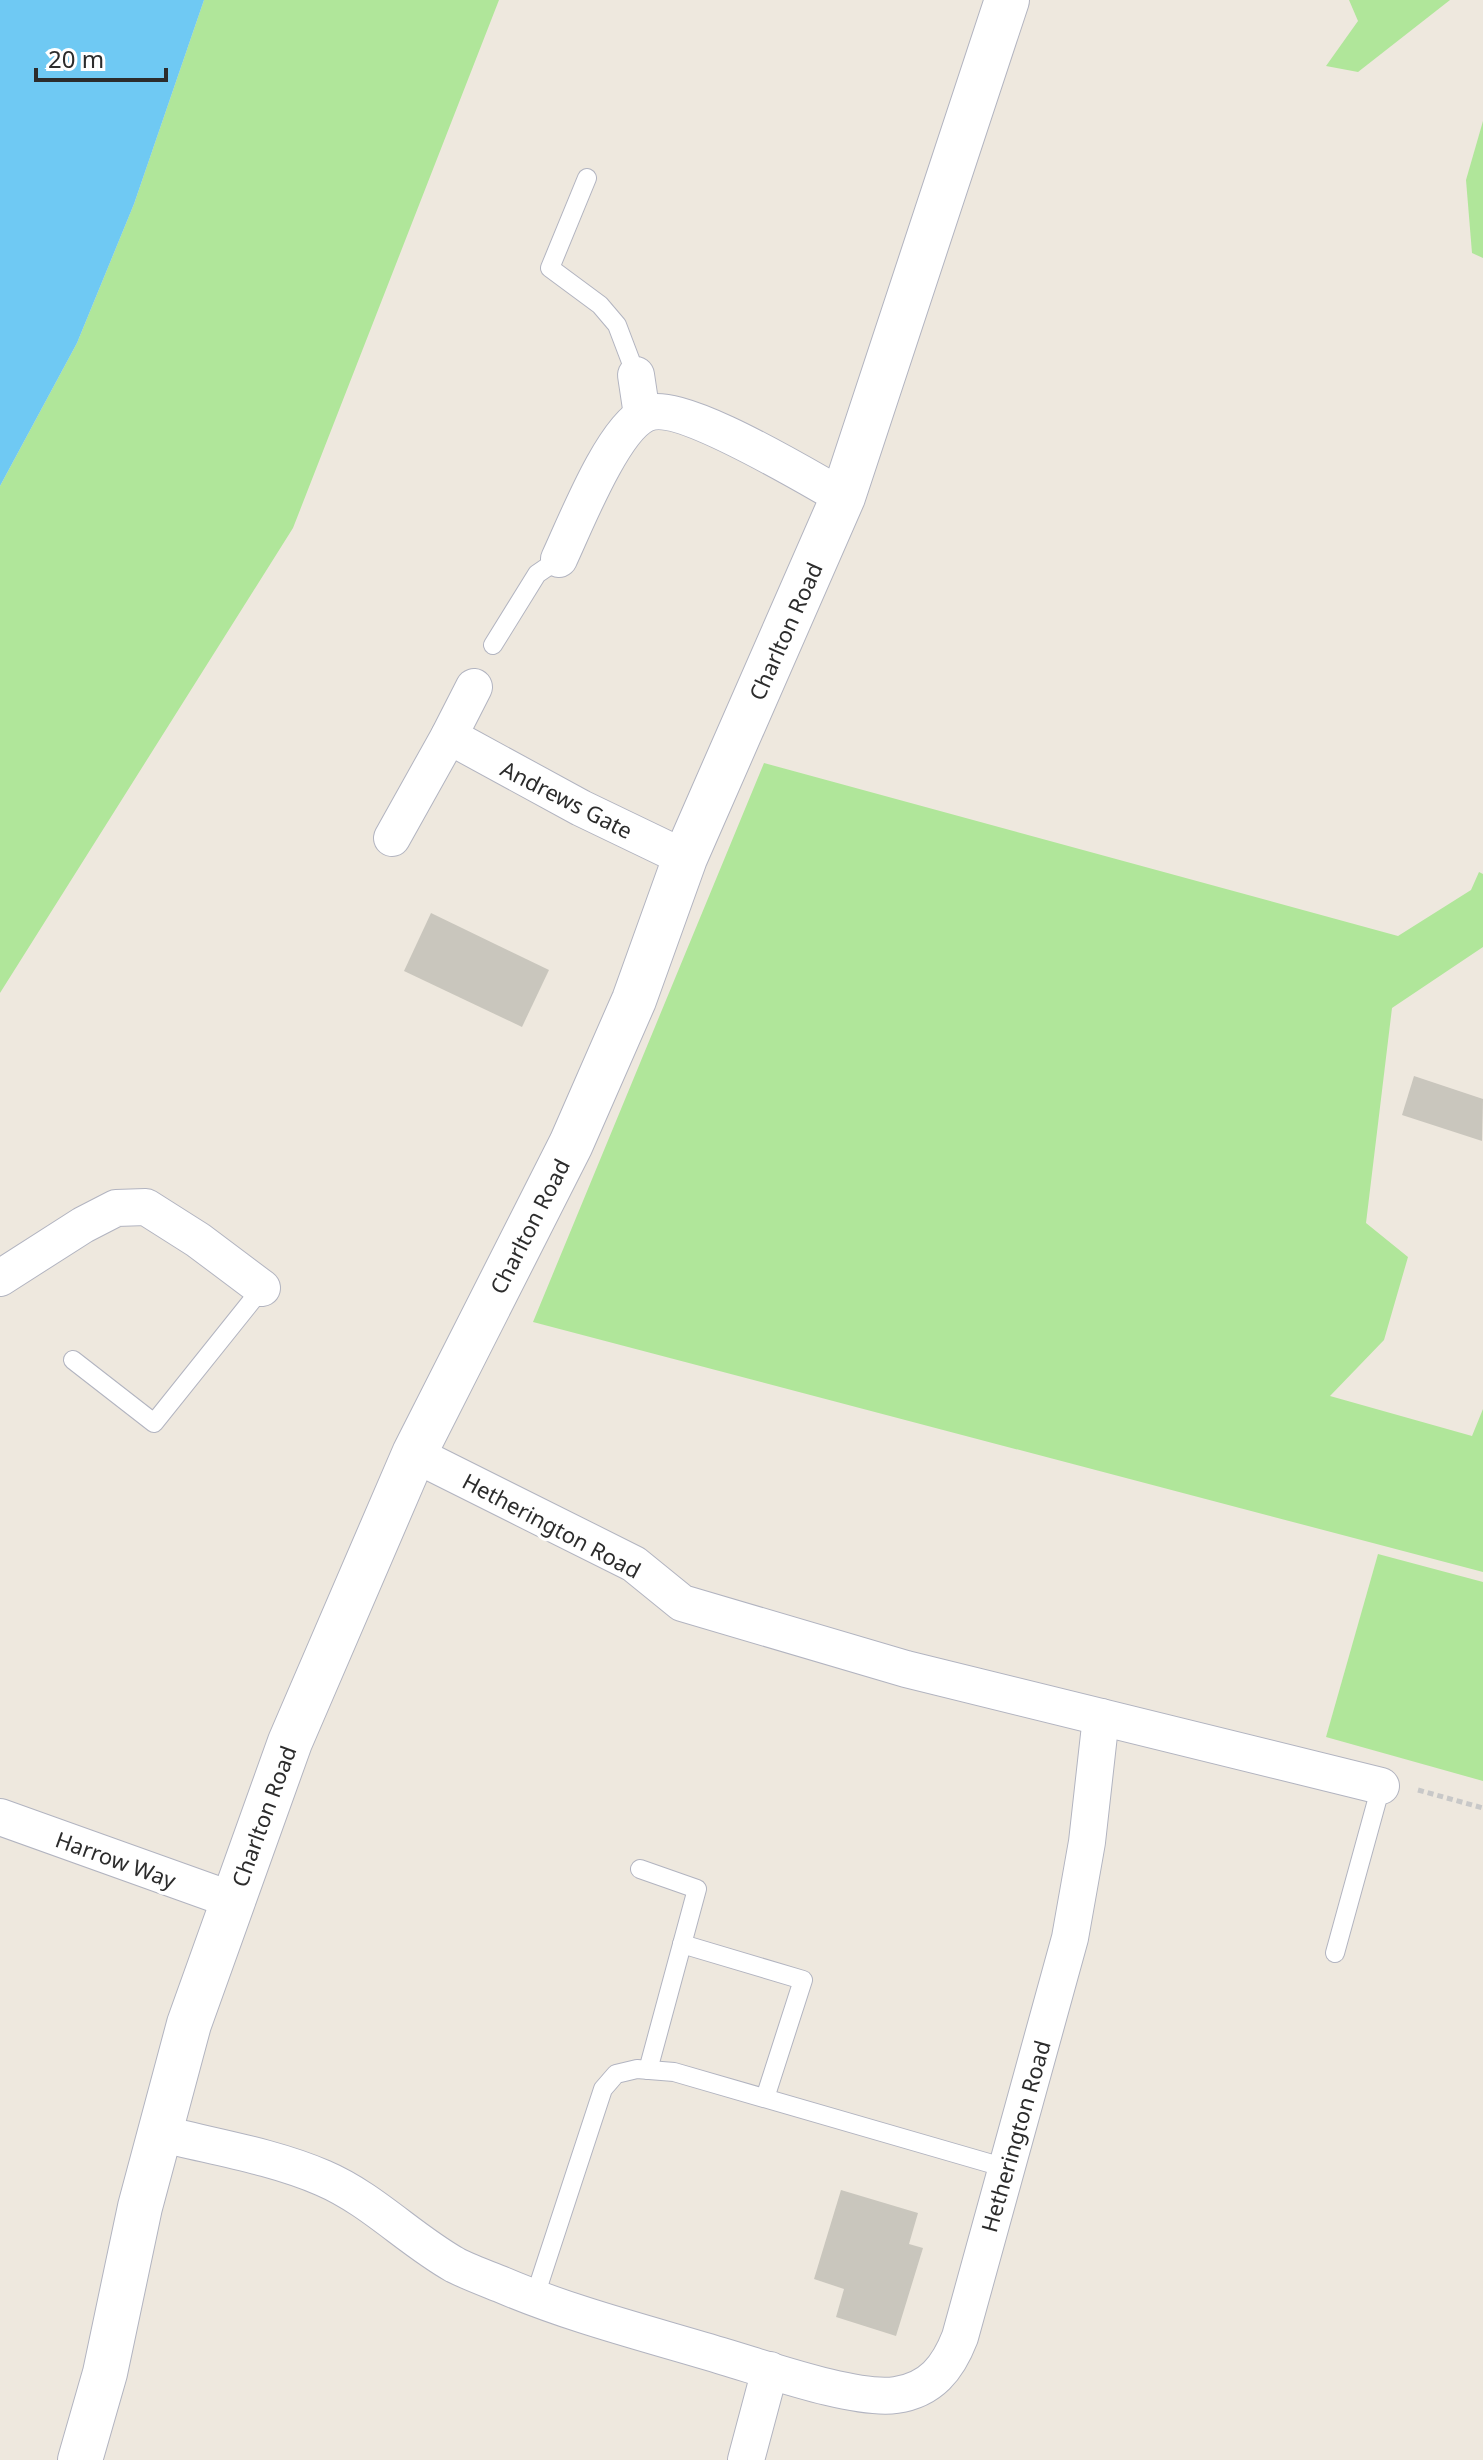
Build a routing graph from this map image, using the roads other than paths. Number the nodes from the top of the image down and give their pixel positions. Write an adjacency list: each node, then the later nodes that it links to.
1 (1007, 0): 5 (street, Charlton Road)
2 (587, 178): 3 (lane)
3 (636, 375): 4 (street)
4 (642, 415): 5 (street); 6 (street)
5 (843, 497): 11 (street, Charlton Road)
6 (559, 559): 7 (lane)
7 (493, 645)
8 (474, 687): 9 (street)
9 (449, 736): 10 (street); 11 (street, Andrews Gate)
10 (392, 838)
11 (685, 858): 15 (street, Charlton Road)
12 (0, 1278): 13 (street)
13 (262, 1288): 14 (lane)
14 (73, 1360)
15 (414, 1454): 16 (street, Hetherington Road); 20 (street, Charlton Road)
16 (1101, 1717): 17 (street, Hetherington Road); 26 (street, Hetherington Road)
17 (1381, 1786): 22 (lane)
18 (0, 1817): 20 (street, Harrow Way)
19 (640, 1869): 21 (lane)
20 (232, 1900): 25 (street, Charlton Road)
21 (682, 1944): 23 (lane); 24 (lane)
22 (1335, 1953)
23 (648, 2070): 24 (lane); 27 (lane)
24 (765, 2098): 26 (lane)
25 (159, 2133): 27 (street, Hetherington Road); 29 (street, Charlton Road)
26 (1006, 2168): 28 (street, Hetherington Road)
27 (534, 2299): 28 (street, Hetherington Road)
28 (770, 2370): 30 (street)
29 (80, 2460)
30 (746, 2460)

